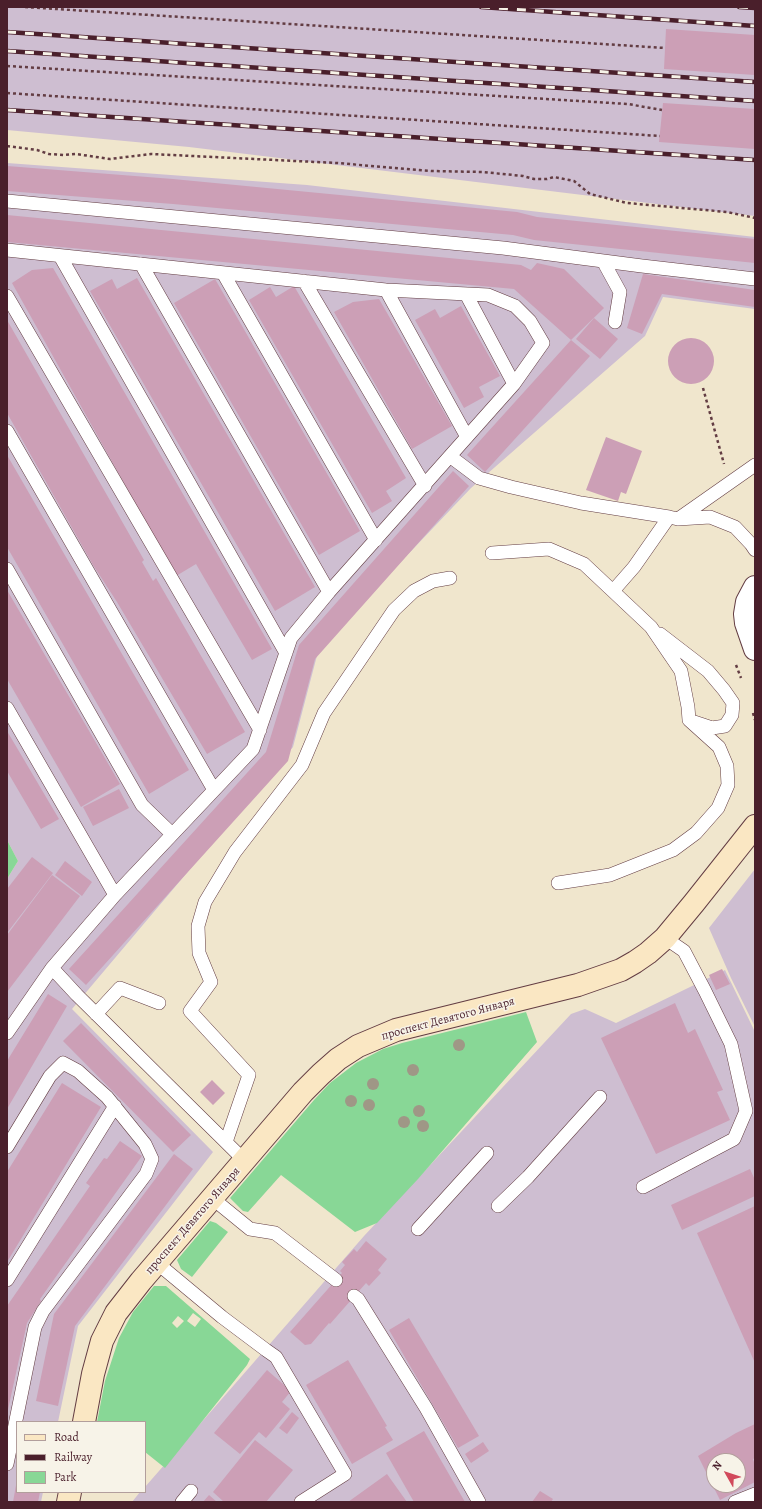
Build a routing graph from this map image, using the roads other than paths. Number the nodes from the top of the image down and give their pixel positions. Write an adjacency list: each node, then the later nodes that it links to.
1 (7, 201): 4 (lane)
2 (7, 250): 3 (lane)
3 (60, 256): 5 (lane); 30 (lane)
4 (603, 261): 7 (lane); 12 (lane)
5 (141, 264): 6 (lane); 27 (lane)
6 (223, 273): 8 (lane); 20 (lane)
7 (755, 279)
8 (304, 281): 9 (lane); 18 (lane)
9 (386, 290): 10 (lane); 15 (lane)
10 (466, 294): 13 (lane); 13 (lane)
11 (7, 296): 33 (lane)
12 (615, 322)
13 (514, 384): 15 (lane)
14 (7, 430): 34 (lane)
15 (467, 437): 16 (lane)
16 (451, 457): 18 (lane); 19 (lane)
17 (755, 465): 19 (lane)
18 (425, 486): 20 (lane)
19 (674, 518): 21 (lane); 26 (lane)
20 (376, 540): 27 (lane)
21 (754, 545)
22 (492, 552): 26 (lane)
23 (7, 569): 36 (lane)
24 (450, 578): 46 (lane)
25 (755, 587): 29 (street)
26 (613, 591): 28 (lane)
27 (329, 592): 30 (lane)
28 (651, 627): 32 (lane); 32 (lane)
29 (755, 649)
30 (286, 653): 33 (lane)
31 (7, 708): 38 (lane)
32 (689, 720): 37 (lane)
33 (260, 730): 34 (lane)
34 (214, 790): 36 (lane)
35 (755, 826): 39 (street, проспект Девятого Января)
36 (172, 834): 38 (lane)
37 (558, 883)
38 (115, 895): 40 (lane)
39 (665, 938): 49 (street, проспект Девятого Января); 50 (lane)
40 (52, 968): 42 (lane); 43 (lane)
41 (159, 1003): 42 (lane)
42 (96, 1014): 46 (lane)
43 (9, 1025)
44 (600, 1097): 52 (lane)
45 (115, 1106): 47 (lane); 55 (lane); 58 (lane)
46 (226, 1142): 49 (lane)
47 (7, 1147)
48 (487, 1153): 53 (lane)
49 (244, 1160): 51 (street, проспект Девятого Января)
50 (643, 1188)
51 (212, 1198): 54 (street, проспект Девятого Января); 56 (lane)
52 (498, 1206)
53 (418, 1229)
54 (157, 1263): 60 (street, проспект Девятого Января); 65 (lane)
55 (7, 1280)
56 (336, 1280)
57 (354, 1296): 66 (lane)
58 (16, 1421)
59 (16, 1421): 61 (lane)
60 (84, 1421)
61 (7, 1464)
62 (191, 1491): 64 (lane)
63 (755, 1494): 67 (lane)
64 (182, 1502)
65 (301, 1502)
66 (479, 1502)
67 (736, 1502)

